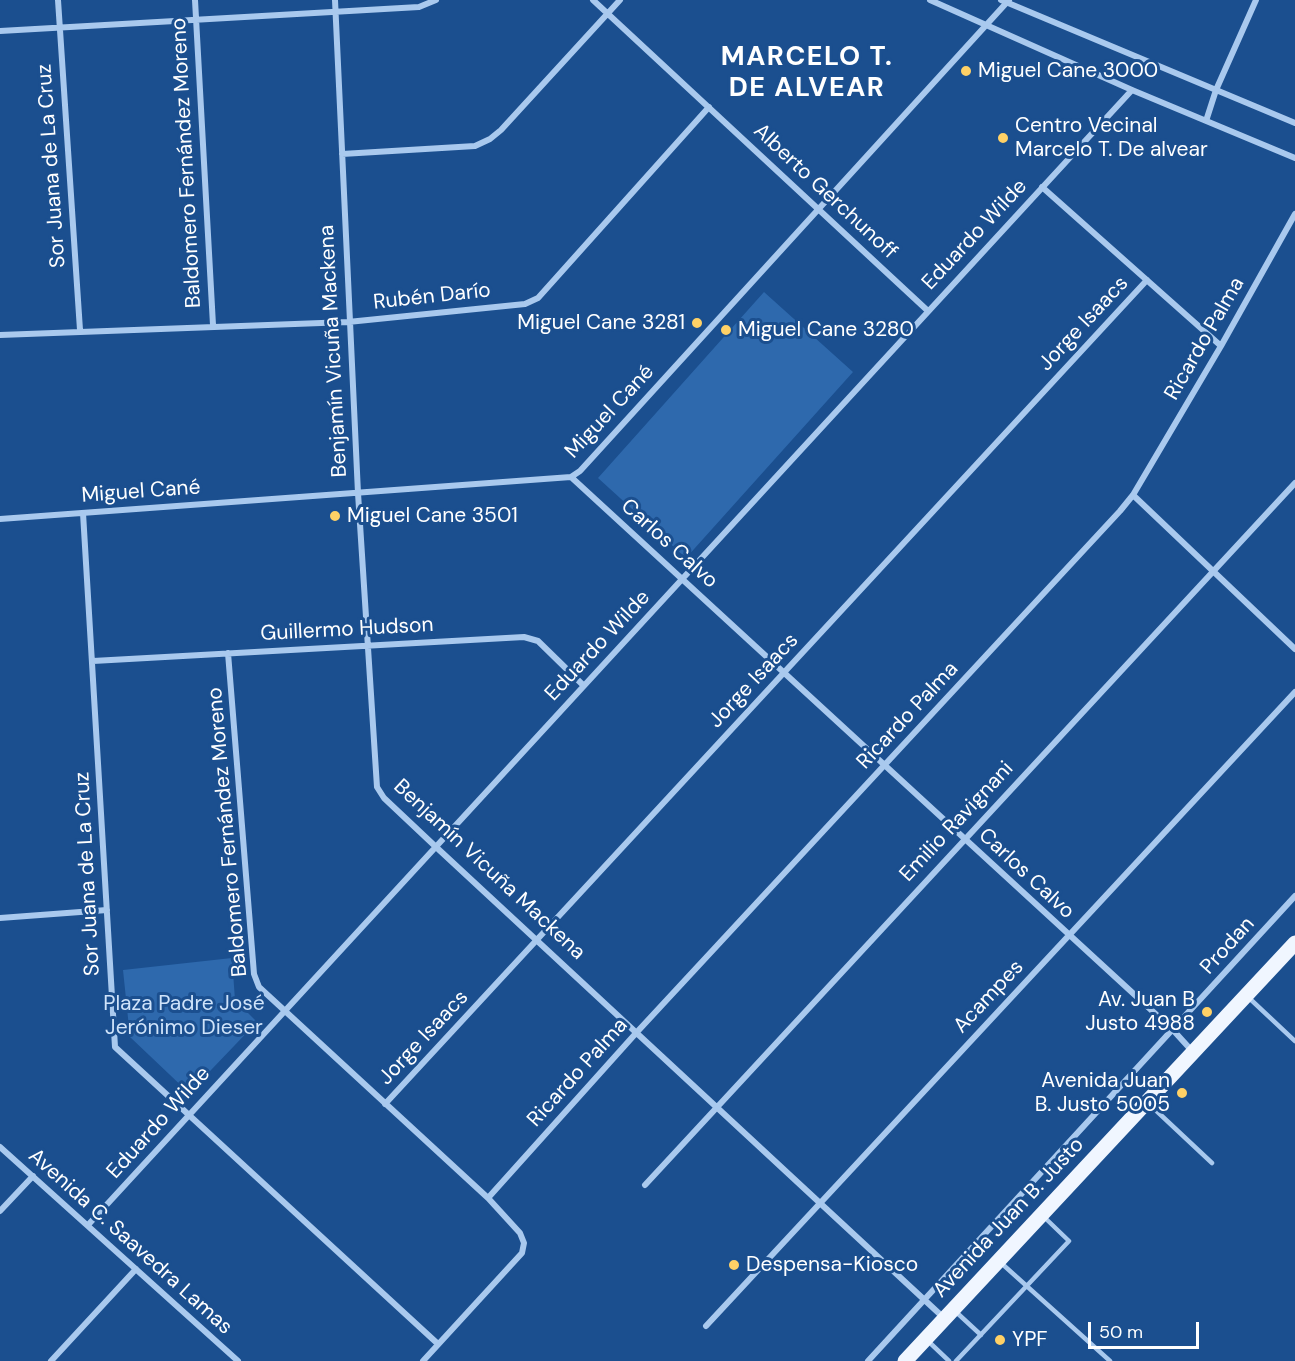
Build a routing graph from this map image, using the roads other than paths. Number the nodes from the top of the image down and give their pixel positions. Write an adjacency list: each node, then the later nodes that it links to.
1 (57, 0): 14 (street, Sor Juana de La Cruz)
2 (195, 0): 12 (street, Baldomero Fernández Moreno)
3 (335, 0): 10 (street, Benjamín Vicuña Mackena)
4 (436, 0): 10 (street)
5 (593, 0): 11 (street, Alberto Gerchunoff)
6 (620, 0): 11 (street)
7 (930, 0): 13 (street)
8 (1256, 0): 17 (street)
9 (1006, 1): 13 (street, Miguel Cané); 17 (street)
10 (336, 12): 12 (street); 21 (street, Benjamín Vicuña Mackena)
11 (608, 13): 18 (street, Alberto Gerchunoff); 21 (street)
12 (196, 20): 14 (street); 29 (street, Baldomero Fernández Moreno)
13 (988, 24): 16 (street); 24 (street, Miguel Cané)
14 (59, 28): 15 (street); 30 (street, Sor Juana de La Cruz)
15 (0, 31)
16 (1131, 90): 19 (street); 23 (street, Eduardo Wilde)
17 (1216, 90): 19 (street); 20 (street)
18 (709, 107): 24 (street, Alberto Gerchunoff); 28 (street, Rubén Darío)
19 (1206, 121): 22 (street)
20 (1295, 123)
21 (342, 154): 28 (street, Benjamín Vicuña Mackena)
22 (1295, 158)
23 (1042, 187): 26 (street); 27 (street, Eduardo Wilde)
24 (818, 208): 27 (street, Alberto Gerchunoff); 33 (street, Miguel Cané)
25 (1295, 214): 32 (street, Ricardo Palma)
26 (1147, 280): 32 (street); 45 (street, Jorge Isaacs)
27 (928, 311): 40 (street, Eduardo Wilde)
28 (348, 322): 29 (street, Rubén Darío); 35 (street, Benjamín Vicuña Mackena)
29 (213, 325): 30 (street, Rubén Darío)
30 (80, 330): 31 (street, Rubén Darío)
31 (0, 335)
32 (1221, 346): 36 (street, Ricardo Palma)
33 (571, 477): 35 (street, Miguel Cané); 40 (street, Carlos Calvo)
34 (1295, 483): 39 (street, Emilio Ravignani)
35 (358, 493): 37 (street, Miguel Cané); 41 (street, Benjamín Vicuña Mackena)
36 (1132, 495): 39 (street); 48 (street, Ricardo Palma)
37 (82, 513): 38 (street, Miguel Cané); 44 (street, Sor Juana de La Cruz)
38 (0, 519)
39 (1213, 571): 42 (street); 49 (street, Emilio Ravignani)
40 (683, 578): 45 (street, Carlos Calvo); 46 (street, Eduardo Wilde)
41 (367, 646): 43 (street, Guillermo Hudson); 46 (street, Guillermo Hudson); 50 (street, Benjamín Vicuña Mackena)
42 (1295, 649)
43 (228, 653): 44 (street, Guillermo Hudson); 58 (street, Baldomero Fernández Moreno)
44 (93, 661): 52 (street, Sor Juana de La Cruz)
45 (784, 673): 48 (street, Carlos Calvo); 55 (street, Jorge Isaacs)
46 (583, 685): 50 (street, Eduardo Wilde)
47 (1295, 692): 54 (street, Acampes)
48 (884, 765): 49 (street, Carlos Calvo); 60 (street, Ricardo Palma)
49 (964, 839): 54 (street, Carlos Calvo); 65 (street, Emilio Ravignani)
50 (436, 847): 55 (street, Benjamín Vicuña Mackena); 58 (street, Eduardo Wilde)
51 (1295, 896): 59 (street, Prodan)
52 (107, 910): 53 (street); 66 (street, Sor Juana de La Cruz)
53 (0, 918)
54 (1069, 935): 59 (street, Carlos Calvo); 72 (street, Acampes)
55 (537, 939): 60 (street, Benjamín Vicuña Mackena); 64 (street, Jorge Isaacs)
56 (1294, 945): 57 (main road, Avenida Juan B. Justo)
57 (1246, 995): 61 (lane); 62 (main road, Avenida Juan B. Justo)
58 (284, 1011): 64 (street, Baldomero Fernández Moreno); 66 (street, Eduardo Wilde)
59 (1173, 1030): 62 (street, Carlos Calvo); 79 (street, Prodan)
60 (637, 1032): 65 (street, Benjamín Vicuña Mackena); 71 (street, Ricardo Palma)
61 (1295, 1041)
62 (1193, 1052): 63 (main road, Avenida Juan B. Justo)
63 (1146, 1101): 68 (lane); 74 (main road, Avenida Juan B. Justo)
64 (385, 1104): 71 (street, Baldomero Fernández Moreno)
65 (717, 1106): 70 (street, Emilio Ravignani); 72 (street, Benjamín Vicuña Mackena)
66 (189, 1114): 75 (street, Eduardo Wilde); 84 (street, Sor Juana de La Cruz)
67 (0, 1147): 69 (street, Avenida C. Saavedra Lamas)
68 (1212, 1163)
69 (33, 1176): 73 (street); 75 (street, Avenida C. Saavedra Lamas)
70 (645, 1185)
71 (488, 1198): 84 (street, Baldomero Fernández Moreno)
72 (821, 1202): 79 (street, Benjamín Vicuña Mackena); 81 (street, Acampes)
73 (0, 1211)
74 (1041, 1215): 76 (main road, Avenida Juan B. Justo); 78 (lane)
75 (88, 1225): 77 (street, Avenida C. Saavedra Lamas)
76 (998, 1260): 78 (lane); 80 (main road, Avenida Juan B. Justo)
77 (136, 1269): 85 (street); 86 (street, Avenida C. Saavedra Lamas)
78 (1026, 1286): 82 (lane); 92 (lane)
79 (924, 1298): 80 (street, Benjamín Vicuña Mackena); 88 (street, Prodan)
80 (949, 1314): 82 (lane); 83 (main road, Avenida Juan B. Justo)
81 (706, 1326)
82 (981, 1335): 91 (lane)
83 (926, 1339): 89 (main road, Avenida Juan B. Justo); 90 (lane)
84 (438, 1344): 87 (street)
85 (51, 1361)
86 (238, 1361)
87 (423, 1361)
88 (868, 1361)
89 (905, 1361)
90 (949, 1361)
91 (956, 1361)
92 (1110, 1361)

